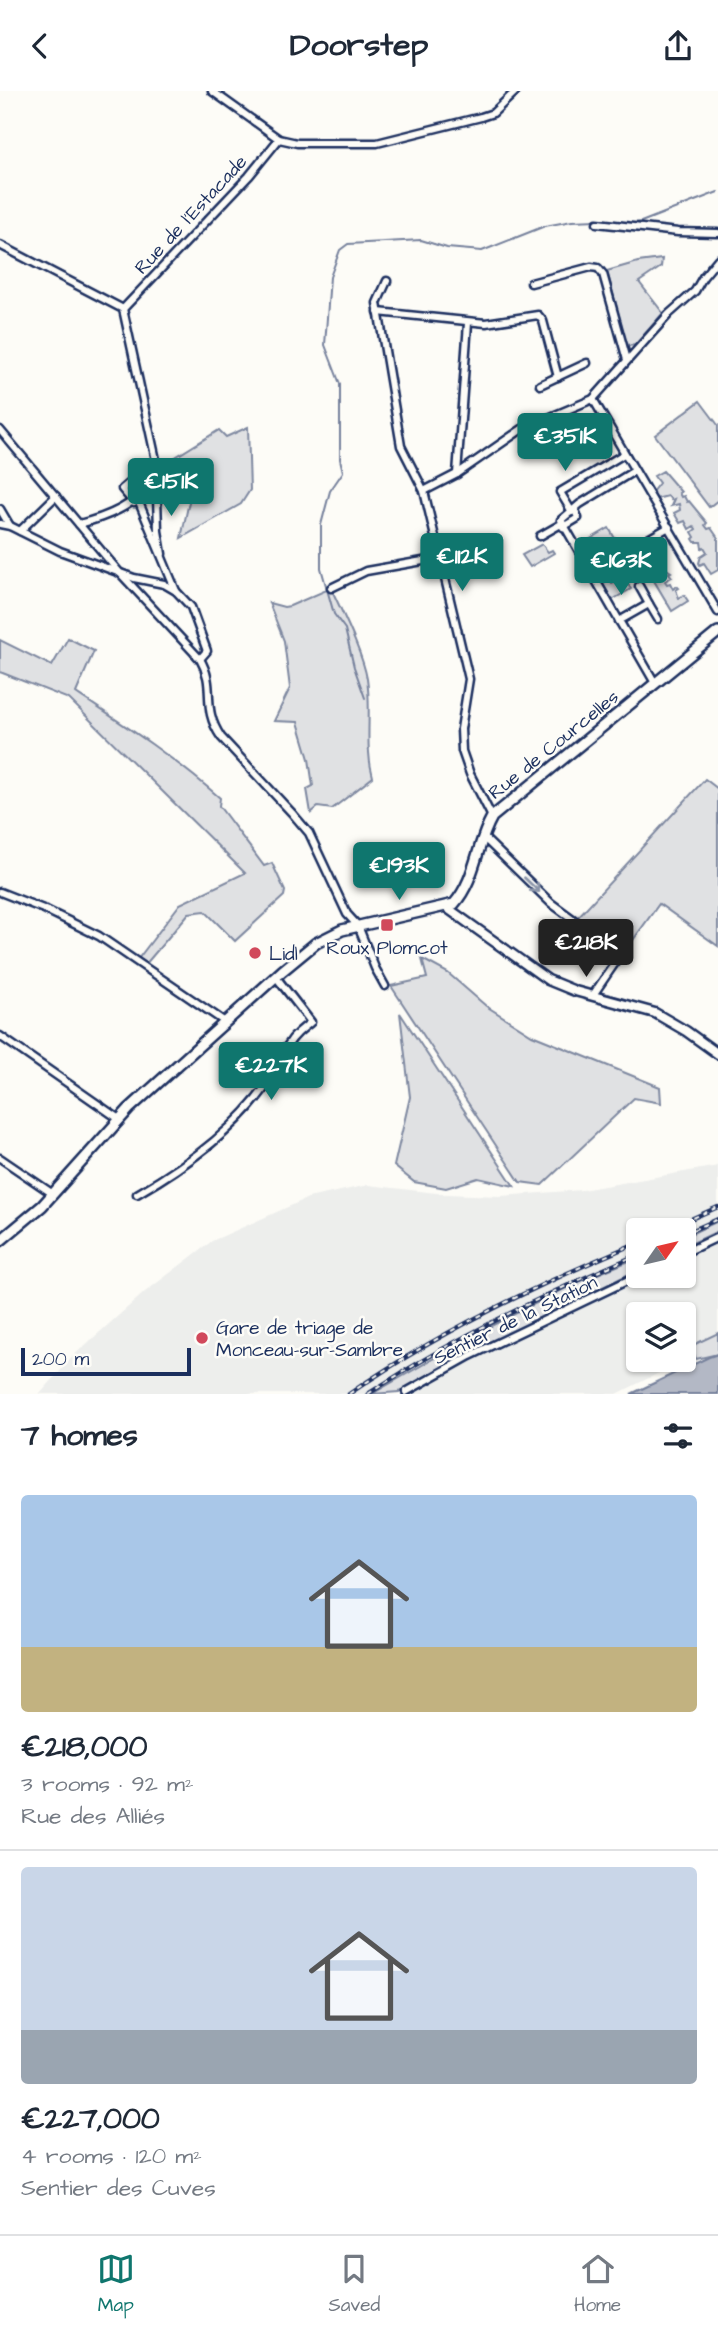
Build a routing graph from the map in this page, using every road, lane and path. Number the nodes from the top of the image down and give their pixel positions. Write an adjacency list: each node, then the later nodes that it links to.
1 (212, 91): 3 (street)
2 (516, 91): 3 (street)
3 (279, 139): 10 (street, Rue de l'Estacade)
4 (597, 223): 5 (street)
5 (718, 233)
6 (0, 245): 10 (street)
7 (718, 259): 13 (street)
8 (387, 281): 11 (street)
9 (531, 283): 13 (street)
10 (123, 309): 20 (street)
11 (378, 312): 12 (street); 24 (street)
12 (468, 323): 15 (street); 22 (street)
13 (627, 361): 17 (street)
14 (587, 363): 15 (street)
15 (558, 377): 16 (street)
16 (540, 385)
17 (593, 399): 19 (street); 22 (street)
18 (0, 430): 25 (street)
19 (624, 454): 21 (street); 28 (street)
20 (156, 460): 23 (street); 26 (street)
21 (634, 471): 28 (street); 33 (street)
22 (457, 474): 24 (street)
23 (157, 484): 26 (street); 36 (street)
24 (424, 491): 37 (street)
25 (56, 496): 30 (street); 34 (street)
26 (136, 502): 30 (street); 36 (street)
27 (0, 509): 32 (street)
28 (574, 511): 31 (street)
29 (0, 524): 32 (street)
30 (79, 524): 38 (street)
31 (562, 524): 35 (street); 39 (street)
32 (10, 526): 34 (street)
33 (669, 527): 39 (street); 44 (street)
34 (20, 531): 38 (street)
35 (540, 536)
36 (162, 554): 42 (street)
37 (440, 558): 41 (street); 50 (street)
38 (119, 572): 42 (street); 48 (street)
39 (590, 572): 46 (street)
40 (639, 586): 43 (street)
41 (331, 588)
42 (176, 591): 48 (street)
43 (649, 604): 45 (street); 46 (street)
44 (718, 612)
45 (657, 619)
46 (619, 621): 49 (street)
47 (718, 632): 49 (main road, Rue de Courcelles)
48 (200, 659): 54 (street)
49 (655, 683): 50 (main road, Rue de Courcelles)
50 (492, 817): 51 (main road, Rue de Courcelles)
51 (483, 838): 53 (main road, Rue de Courcelles); 57 (street, one-way to 57)
52 (0, 892): 58 (street)
53 (446, 907): 54 (main road); 57 (street)
54 (358, 926): 55 (main road); 56 (street)
55 (276, 977): 58 (main road); 64 (street)
56 (385, 986)
57 (593, 995): 60 (street)
58 (225, 1022): 61 (main road)
59 (0, 1036): 61 (street)
60 (718, 1054)
61 (119, 1119): 63 (main road)
62 (0, 1158): 63 (street)
63 (52, 1194): 66 (main road)
64 (137, 1194)
65 (718, 1237): 67 (street)
66 (0, 1241)
67 (696, 1247)
68 (626, 1281): 69 (street, Sentier de la Station)
69 (406, 1392)

